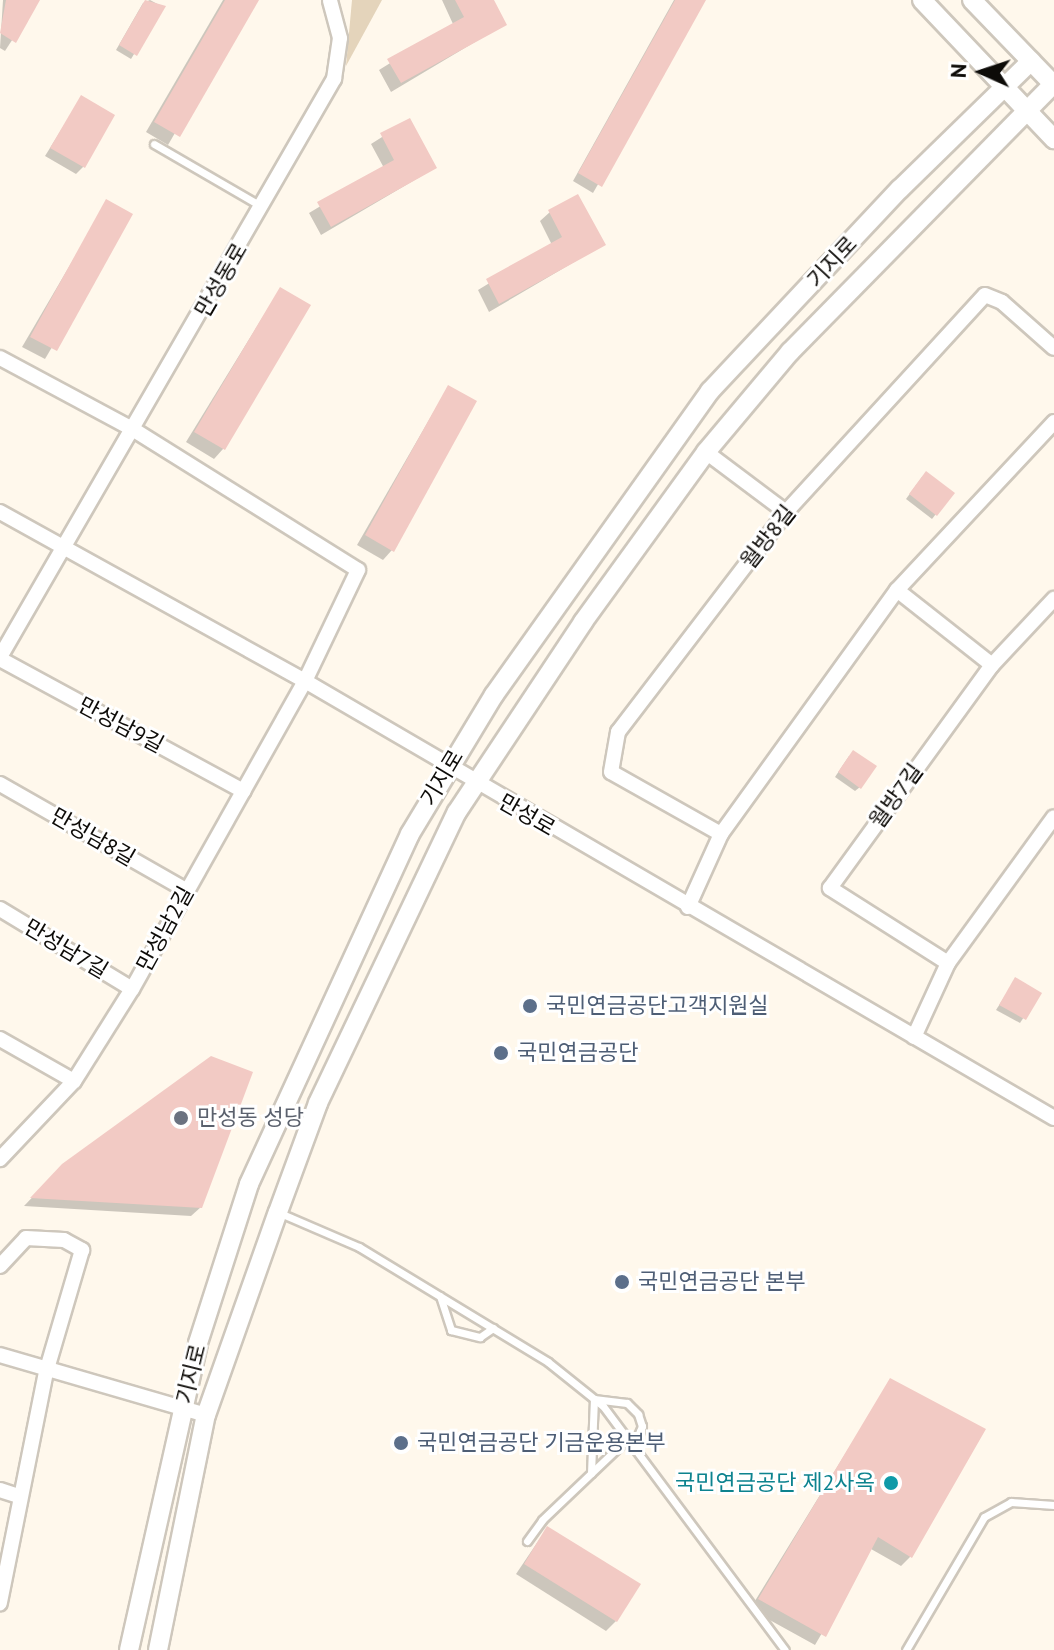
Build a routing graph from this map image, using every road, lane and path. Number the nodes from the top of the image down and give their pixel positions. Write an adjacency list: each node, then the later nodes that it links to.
1 (330, 0): 10 (street, 만성동로)
2 (922, 0): 6 (street)
3 (972, 0): 4 (street)
4 (1031, 61): 5 (street); 6 (street, 기지로)
5 (1054, 84): 7 (street, 기지로)
6 (1005, 88): 7 (street); 24 (street, 기지로)
7 (1025, 107): 8 (street); 15 (street, 기지로)
8 (1054, 139)
9 (154, 144): 10 (lane)
10 (263, 207): 14 (street, 만성동로)
11 (1054, 348): 17 (street, 월방8길)
12 (0, 358): 14 (street)
13 (1054, 422): 19 (street)
14 (134, 430): 18 (street, 만성동로); 23 (street, 만성남2길)
15 (706, 452): 17 (street); 26 (street, 기지로)
16 (0, 512): 18 (street, 만성로)
17 (786, 512): 29 (street, 월방8길)
18 (63, 548): 21 (street, 만성동로); 23 (street, 만성로)
19 (897, 590): 22 (street); 29 (street)
20 (1054, 599): 22 (street, 월방7길)
21 (0, 658): 27 (street, 만성남9길)
22 (992, 665): 33 (street, 월방7길)
23 (305, 681): 24 (street, 만성로); 27 (street, 만성남2길)
24 (448, 768): 26 (street, 만성로); 47 (street, 기지로)
25 (0, 784): 30 (street, 만성남8길)
26 (477, 786): 31 (street, 만성로); 40 (street, 기지로)
27 (243, 791): 30 (street, 만성남2길)
28 (1054, 817): 33 (street)
29 (721, 834): 31 (street)
30 (186, 890): 34 (street, 만성남2길)
31 (688, 907): 35 (street, 만성로)
32 (0, 909): 34 (street, 만성남7길)
33 (948, 963): 35 (street)
34 (132, 989): 37 (street, 만성남2길)
35 (914, 1037): 38 (street, 만성로)
36 (0, 1039): 37 (street)
37 (74, 1081): 39 (street, 만성남2길)
38 (1054, 1118)
39 (0, 1159)
40 (278, 1212): 42 (lane); 48 (street, 기지로)
41 (0, 1266): 45 (street)
42 (440, 1296): 43 (lane); 43 (lane)
43 (493, 1328): 46 (lane)
44 (0, 1355): 45 (street)
45 (46, 1372): 47 (street); 53 (street)
46 (594, 1399): 49 (lane); 50 (lane); 51 (lane)
47 (182, 1409): 48 (street); 57 (street, 기지로)
48 (206, 1415): 58 (street, 기지로)
49 (627, 1439): 50 (lane); 51 (lane)
50 (633, 1447): 59 (lane)
51 (591, 1473): 55 (lane)
52 (0, 1490): 53 (street)
53 (18, 1496): 56 (street)
54 (1054, 1505): 60 (lane)
55 (527, 1541)
56 (0, 1603)
57 (129, 1650)
58 (158, 1650)
59 (785, 1650)
60 (906, 1650)

